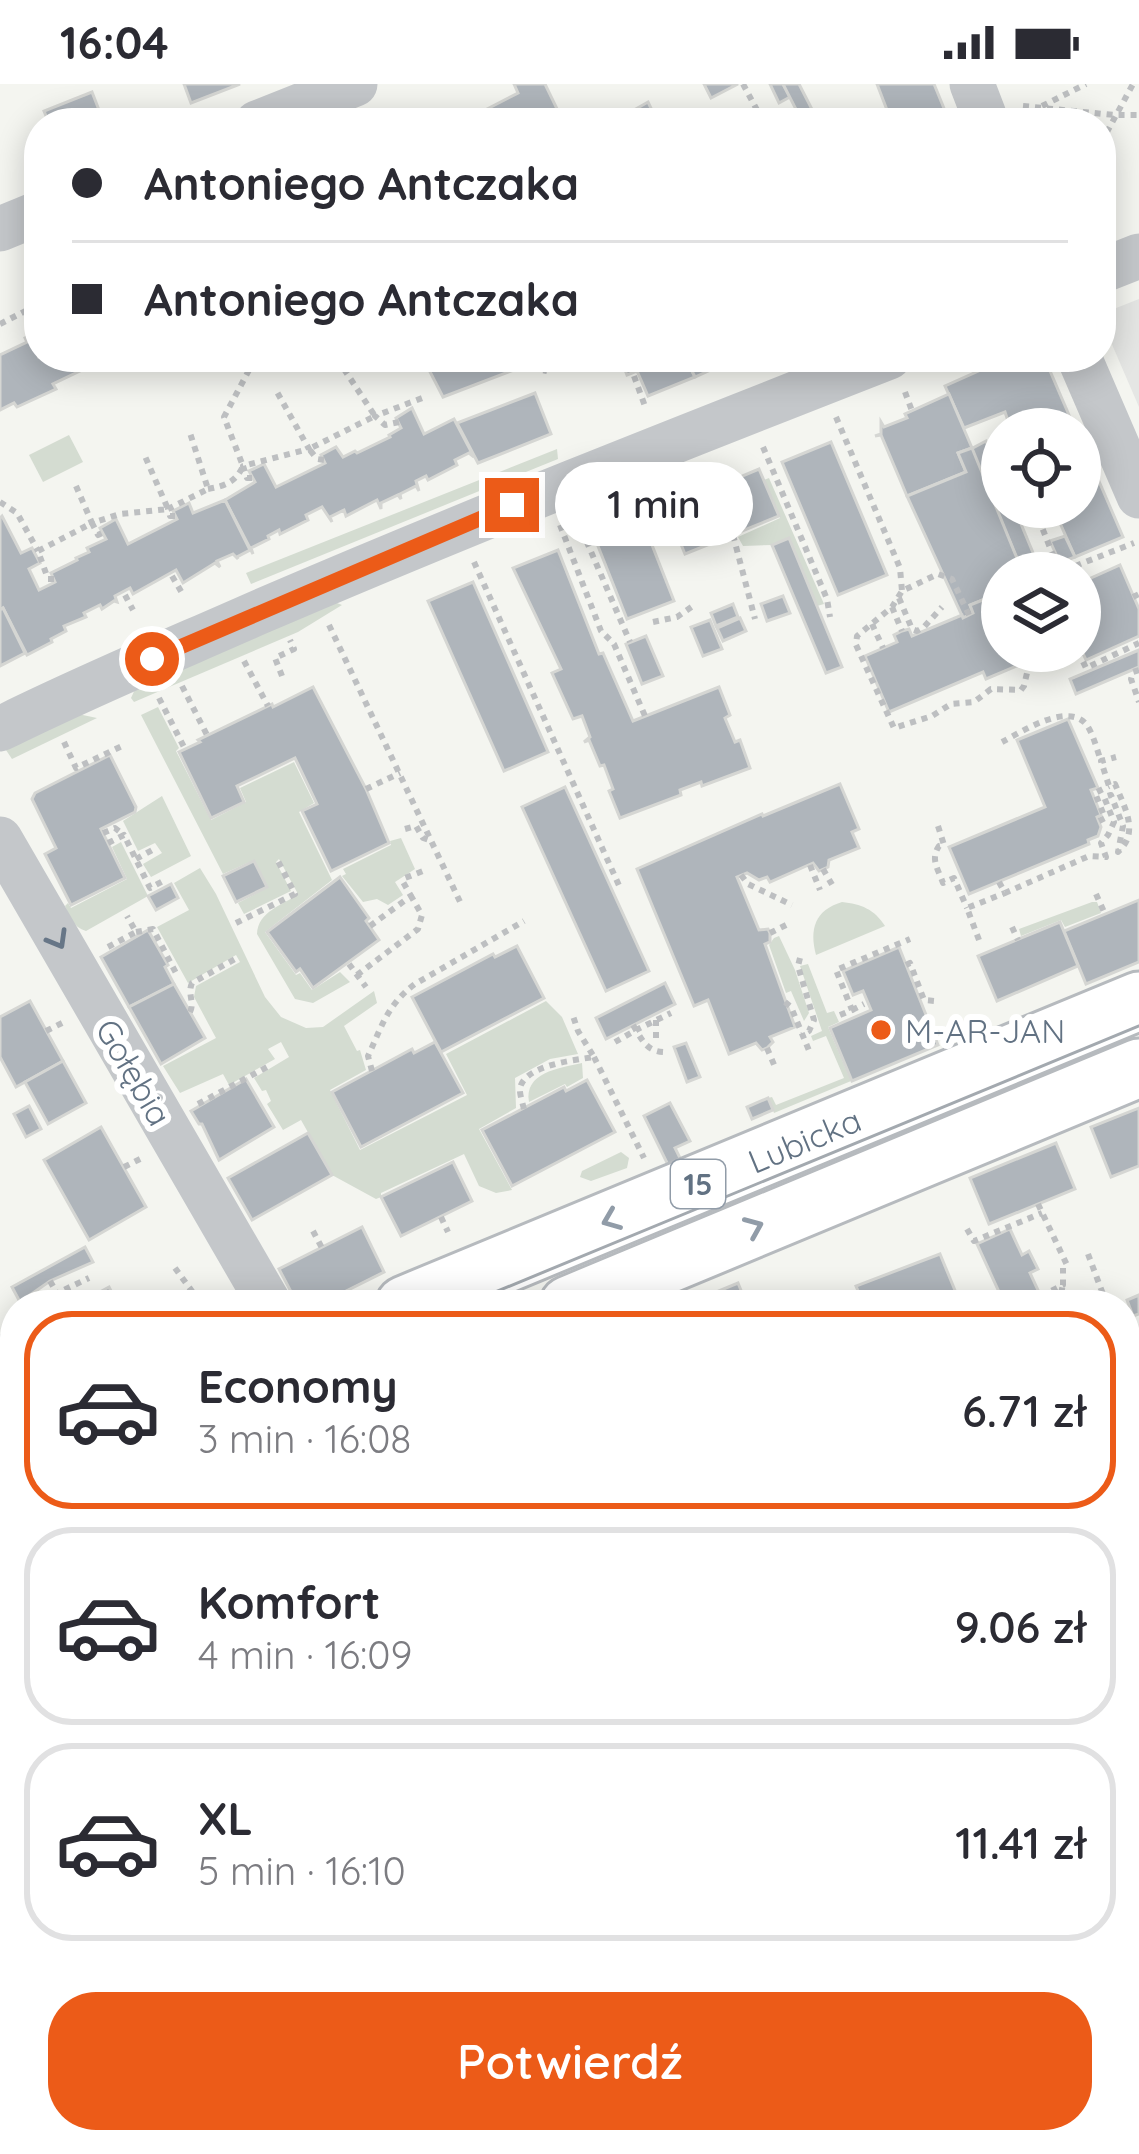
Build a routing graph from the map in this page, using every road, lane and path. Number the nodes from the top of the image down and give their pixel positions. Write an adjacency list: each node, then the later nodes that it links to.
1 (355, 84): 5 (street)
2 (972, 84): 6 (street)
3 (1086, 84): 7 (path)
4 (1133, 84): 8 (path)
5 (295, 108)
6 (997, 108)
7 (1039, 108)
8 (1116, 113)
9 (248, 372): 26 (path)
10 (346, 372): 18 (path)
11 (1085, 372): 34 (street)
12 (896, 373): 17 (path); 86 (street)
13 (634, 376): 16 (path)
14 (277, 392): 23 (path)
15 (425, 397): 18 (path)
16 (646, 409)
17 (913, 411)
18 (375, 416): 20 (path); 23 (path)
19 (836, 417): 57 (path)
20 (399, 422)
21 (190, 433): 31 (path)
22 (763, 446): 35 (path)
23 (309, 449): 25 (path); 26 (path)
24 (144, 454): 39 (path)
25 (324, 460)
26 (243, 466): 28 (path); 31 (path)
27 (705, 470): 32 (path)
28 (252, 478)
29 (669, 484): 37 (path)
30 (76, 486): 41 (path)
31 (208, 489): 39 (path)
32 (713, 489)
33 (796, 494): 35 (path)
34 (1139, 496)
35 (784, 500): 50 (path)
36 (0, 501): 49 (path)
37 (679, 502)
38 (604, 509): 44 (path)
39 (171, 513): 41 (path)
40 (580, 517): 73 (path)
41 (92, 523): 45 (path); 49 (path)
42 (560, 525): 58 (path)
43 (1042, 528): 47 (path)
44 (612, 529)
45 (103, 533)
46 (733, 535): 67 (path)
47 (1134, 543)
48 (817, 546): 50 (path)
49 (38, 550): 53 (path)
50 (805, 551): 59 (path)
51 (474, 562): 121 (path)
52 (172, 576): 55 (path)
53 (54, 578)
54 (833, 584): 59 (path)
55 (182, 593)
56 (125, 595): 64 (path)
57 (900, 595): 62 (path); 63 (path); 65 (path)
58 (588, 596): 60 (path); 85 (path)
59 (827, 599): 66 (path)
60 (578, 601)
61 (693, 606): 69 (path)
62 (892, 607): 70 (path); 71 (path)
63 (942, 608)
64 (133, 610)
65 (969, 615)
66 (830, 616)
67 (754, 619)
68 (327, 622): 96 (path)
69 (653, 622)
70 (872, 624): 75 (path); 79 (path)
71 (902, 631)
72 (290, 640): 80 (path)
73 (630, 642)
74 (1139, 643): 77 (path)
75 (883, 648)
76 (243, 659): 84 (path)
77 (1101, 661)
78 (1139, 670): 83 (path)
79 (1027, 672)
80 (282, 676)
81 (182, 686): 87 (path)
82 (159, 698): 92 (path)
83 (1139, 702)
84 (268, 706)
85 (645, 716)
86 (0, 729)
87 (207, 735)
88 (64, 742): 90 (path)
89 (1002, 742): 91 (path)
90 (122, 746)
91 (1096, 746): 93 (path); 95 (path)
92 (185, 749)
93 (1082, 750)
94 (1116, 757): 95 (path)
95 (1101, 761): 97 (path)
96 (400, 773): 98 (path); 105 (path)
97 (1108, 786): 99 (path); 108 (path)
98 (366, 789)
99 (1099, 821)
100 (938, 826): 128 (path)
101 (405, 829): 105 (path)
102 (103, 833): 103 (path)
103 (124, 835): 106 (path); 110 (path)
104 (0, 839): 189 (street, Gołębia, one-way to 189)
105 (432, 841): 127 (path)
106 (108, 843)
107 (154, 849): 110 (path)
108 (1118, 852): 109 (path); 109 (path)
109 (1106, 857): 115 (path)
110 (136, 859): 118 (path)
111 (1052, 859): 115 (path)
112 (278, 861): 132 (path)
113 (810, 865): 122 (path)
114 (823, 869): 120 (path)
115 (1058, 870): 123 (path)
116 (424, 871): 125 (path)
117 (741, 875): 126 (path)
118 (163, 880)
119 (999, 882): 123 (path)
120 (835, 888)
121 (621, 890)
122 (820, 890)
123 (1005, 893): 128 (path)
124 (1096, 893): 129 (path)
125 (411, 896): 134 (path); 146 (path)
126 (792, 905)
127 (462, 906)
128 (968, 908): 139 (path)
129 (1105, 914)
130 (128, 916): 136 (path)
131 (524, 921): 172 (path)
132 (236, 923)
133 (790, 923): 137 (path)
134 (370, 926)
135 (1012, 927): 140 (path)
136 (136, 932): 141 (path); 147 (path)
137 (770, 933)
138 (910, 939): 153 (path)
139 (979, 940)
140 (1018, 940)
141 (98, 952)
142 (800, 958): 162 (path)
143 (235, 959): 154 (path)
144 (349, 964): 146 (path)
145 (906, 965): 149 (path)
146 (357, 975): 148 (path)
147 (178, 977)
148 (366, 987)
149 (935, 1001)
150 (1139, 1001): 190 (main road, Lubicka / 15, one-way to 190)
151 (785, 1002): 162 (path)
152 (864, 1004): 153 (path)
153 (852, 1010): 156 (path)
154 (190, 1012)
155 (671, 1012): 159 (path)
156 (840, 1015)
157 (573, 1016): 168 (path)
158 (70, 1019): 161 (path)
159 (656, 1020): 160 (path); 163 (path)
160 (634, 1028): 164 (path); 166 (path)
161 (46, 1031)
162 (802, 1035): 167 (path)
163 (656, 1040)
164 (615, 1042)
165 (767, 1048): 170 (path)
166 (663, 1052)
167 (810, 1053)
168 (594, 1057): 174 (path); 175 (path)
169 (269, 1066): 173 (path)
170 (775, 1067)
171 (1139, 1068): 191 (main road, Lubicka / 15, one-way to 171)
172 (372, 1071)
173 (189, 1108)
174 (524, 1109)
175 (635, 1135)
176 (441, 1216): 179 (path)
177 (967, 1229): 185 (path)
178 (313, 1231): 180 (path)
179 (448, 1232)
180 (322, 1248)
181 (1088, 1254): 194 (path)
182 (175, 1268): 188 (path)
183 (88, 1278): 187 (path)
184 (50, 1281): 186 (path)
185 (1063, 1285): 192 (path); 193 (path)
186 (55, 1290)
187 (63, 1290)
188 (191, 1290)
189 (247, 1290)
190 (441, 1290)
191 (605, 1290)
192 (1053, 1290)
193 (1062, 1290)
194 (1101, 1290)

